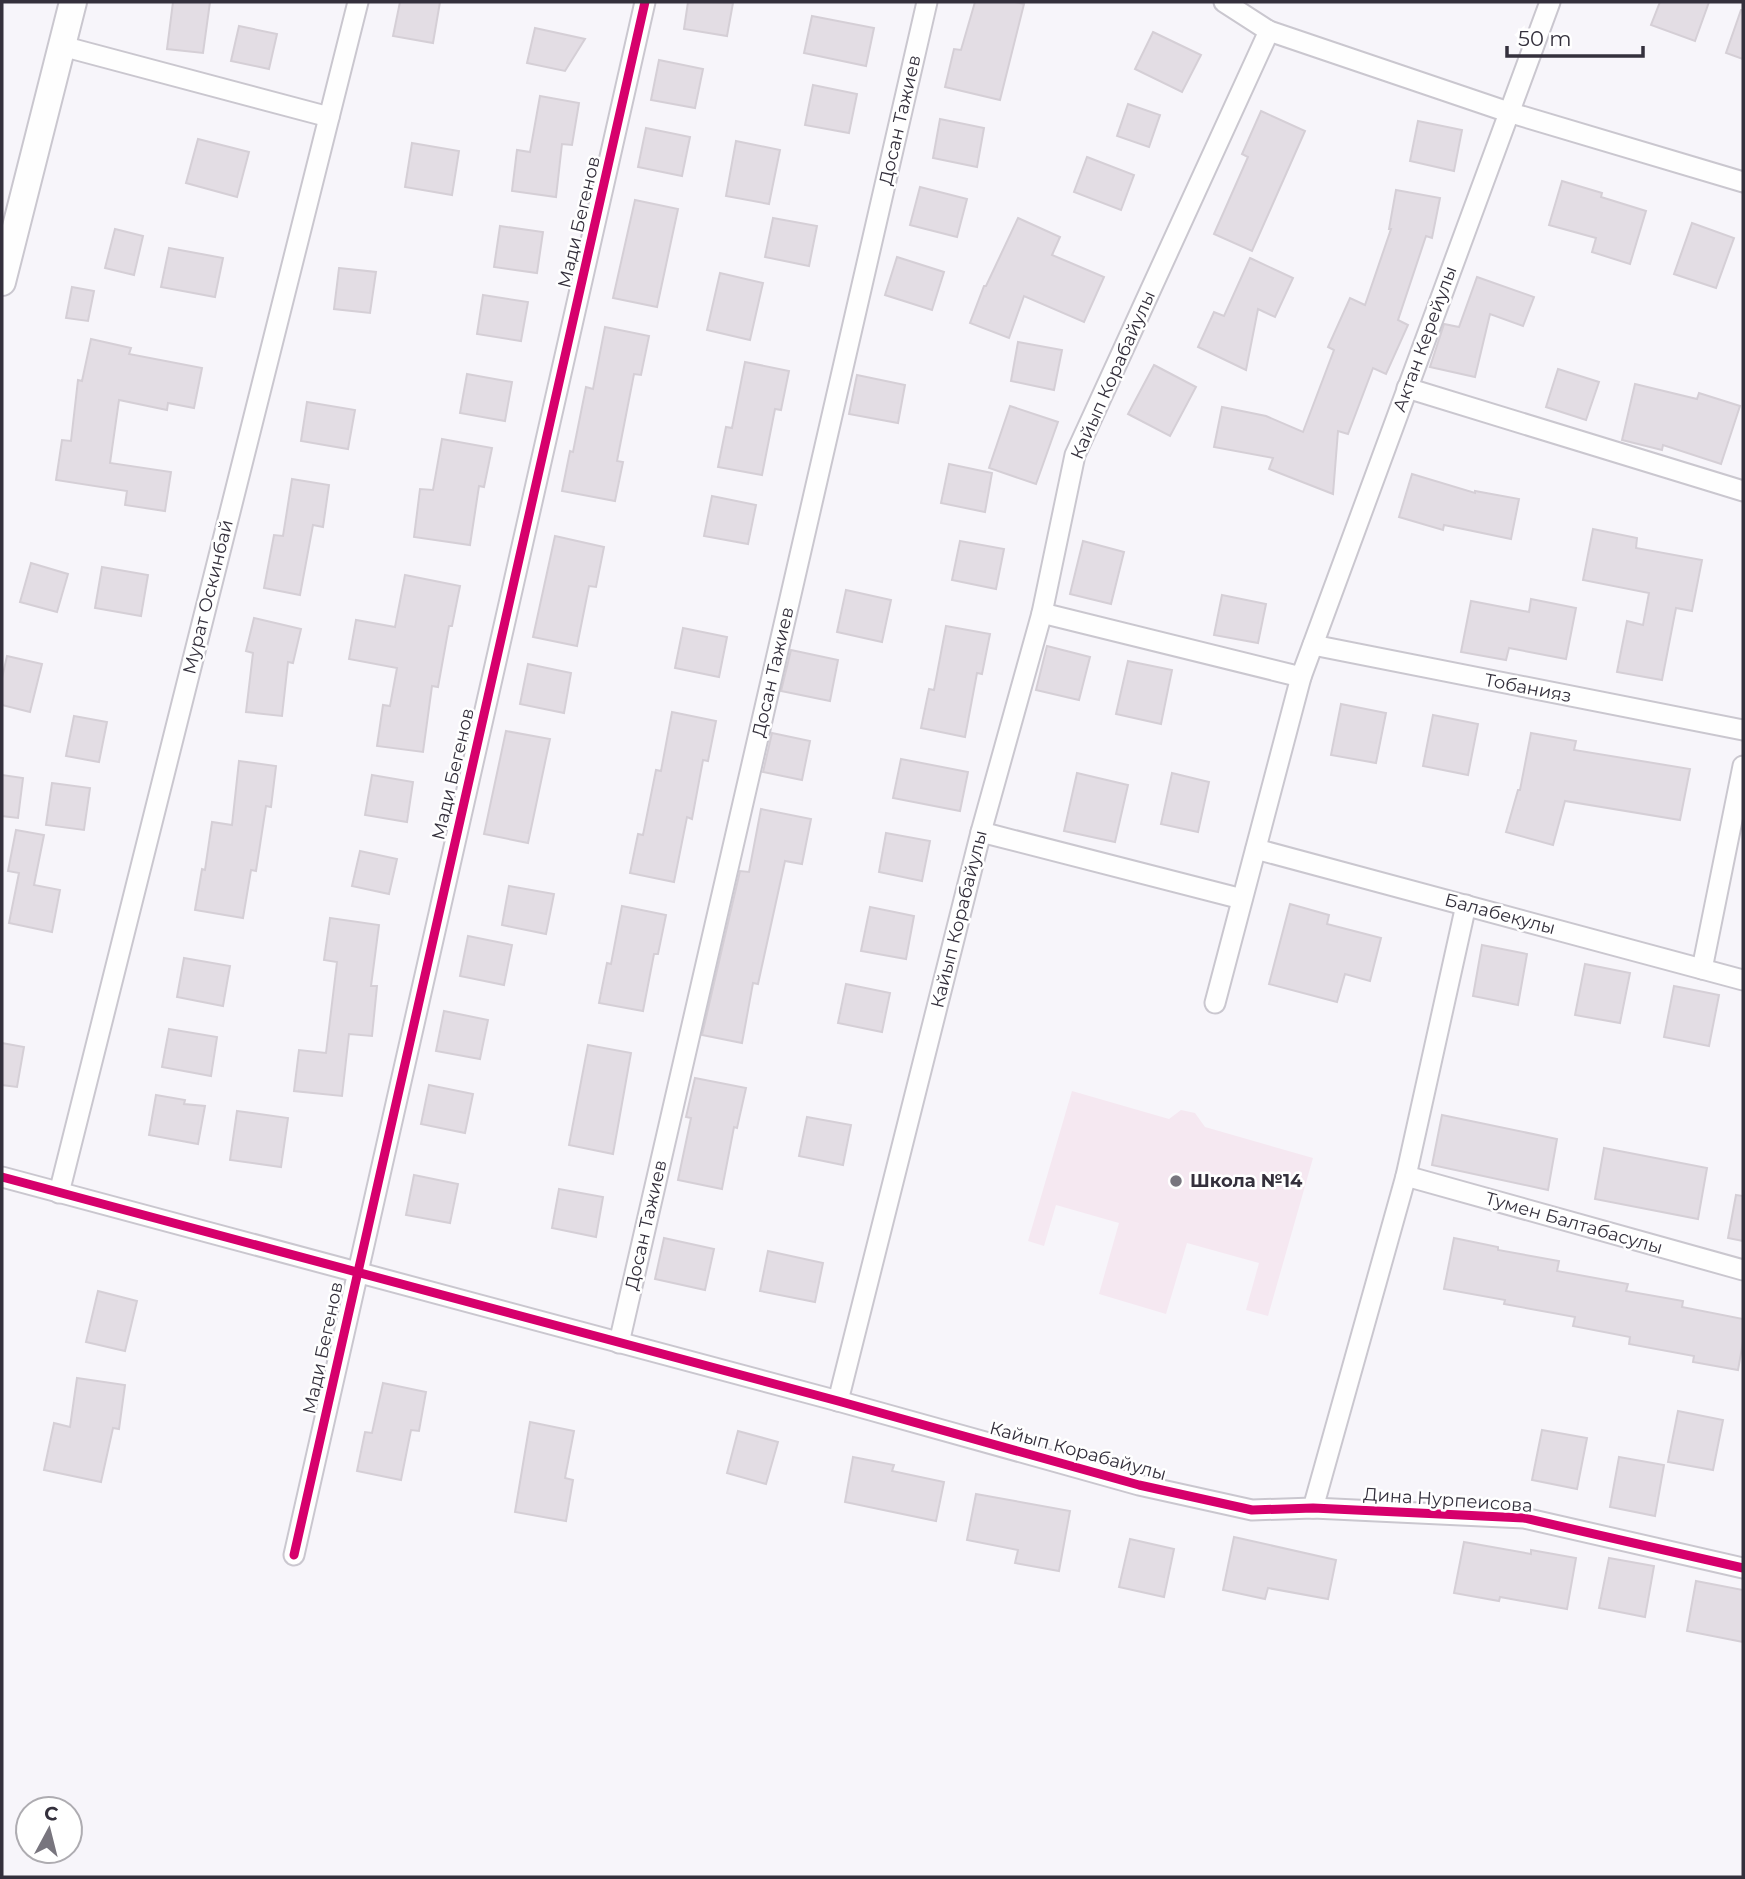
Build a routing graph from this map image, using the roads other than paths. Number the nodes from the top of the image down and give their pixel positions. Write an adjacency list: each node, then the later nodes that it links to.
1 (73, 2): 8 (main road)
2 (358, 2): 10 (street, Мурат Оскинбай)
3 (645, 2): 31 (street, Мади Бегенов)
4 (927, 2): 32 (street, Досан Тажиев)
5 (1224, 2): 7 (street)
6 (1550, 2): 9 (street, Актан Керейулы)
7 (1269, 30): 9 (street); 15 (street, Кайып Корабайулы)
8 (62, 46): 10 (street); 12 (main road)
9 (1508, 112): 11 (street); 13 (street, Актан Керейулы)
10 (329, 117): 29 (street, Мурат Оскинбай)
11 (1743, 182)
12 (2, 282)
13 (1407, 388): 14 (street); 16 (street, Актан Керейулы)
14 (1743, 491)
15 (1042, 613): 17 (street); 20 (street, Кайып Корабайулы)
16 (1313, 645): 17 (street, Актан Керейулы); 18 (street, Тобанияз)
17 (1301, 677): 21 (street, Актан Керейулы)
18 (1743, 730)
19 (1743, 766): 24 (street)
20 (981, 832): 22 (street); 33 (street, Кайып Корабайулы)
21 (1256, 849): 22 (street, Актан Керейулы); 23 (street, Балабекулы)
22 (1242, 899): 26 (street, Актан Керейулы)
23 (1466, 905): 24 (street, Балабекулы); 27 (street)
24 (1702, 969): 25 (street, Балабекулы)
25 (1743, 980)
26 (1215, 1003)
27 (1406, 1176): 30 (street, Тумен Балтабасулы); 34 (street)
28 (2, 1177): 29 (street)
29 (58, 1193): 31 (street)
30 (1743, 1270)
31 (356, 1272): 32 (street); 35 (street, Мади Бегенов)
32 (619, 1343): 33 (street)
33 (838, 1401): 34 (street, Кайып Корабайулы)
34 (1313, 1508): 36 (street, Дина Нурпеисова)
35 (294, 1555)
36 (1743, 1568)

